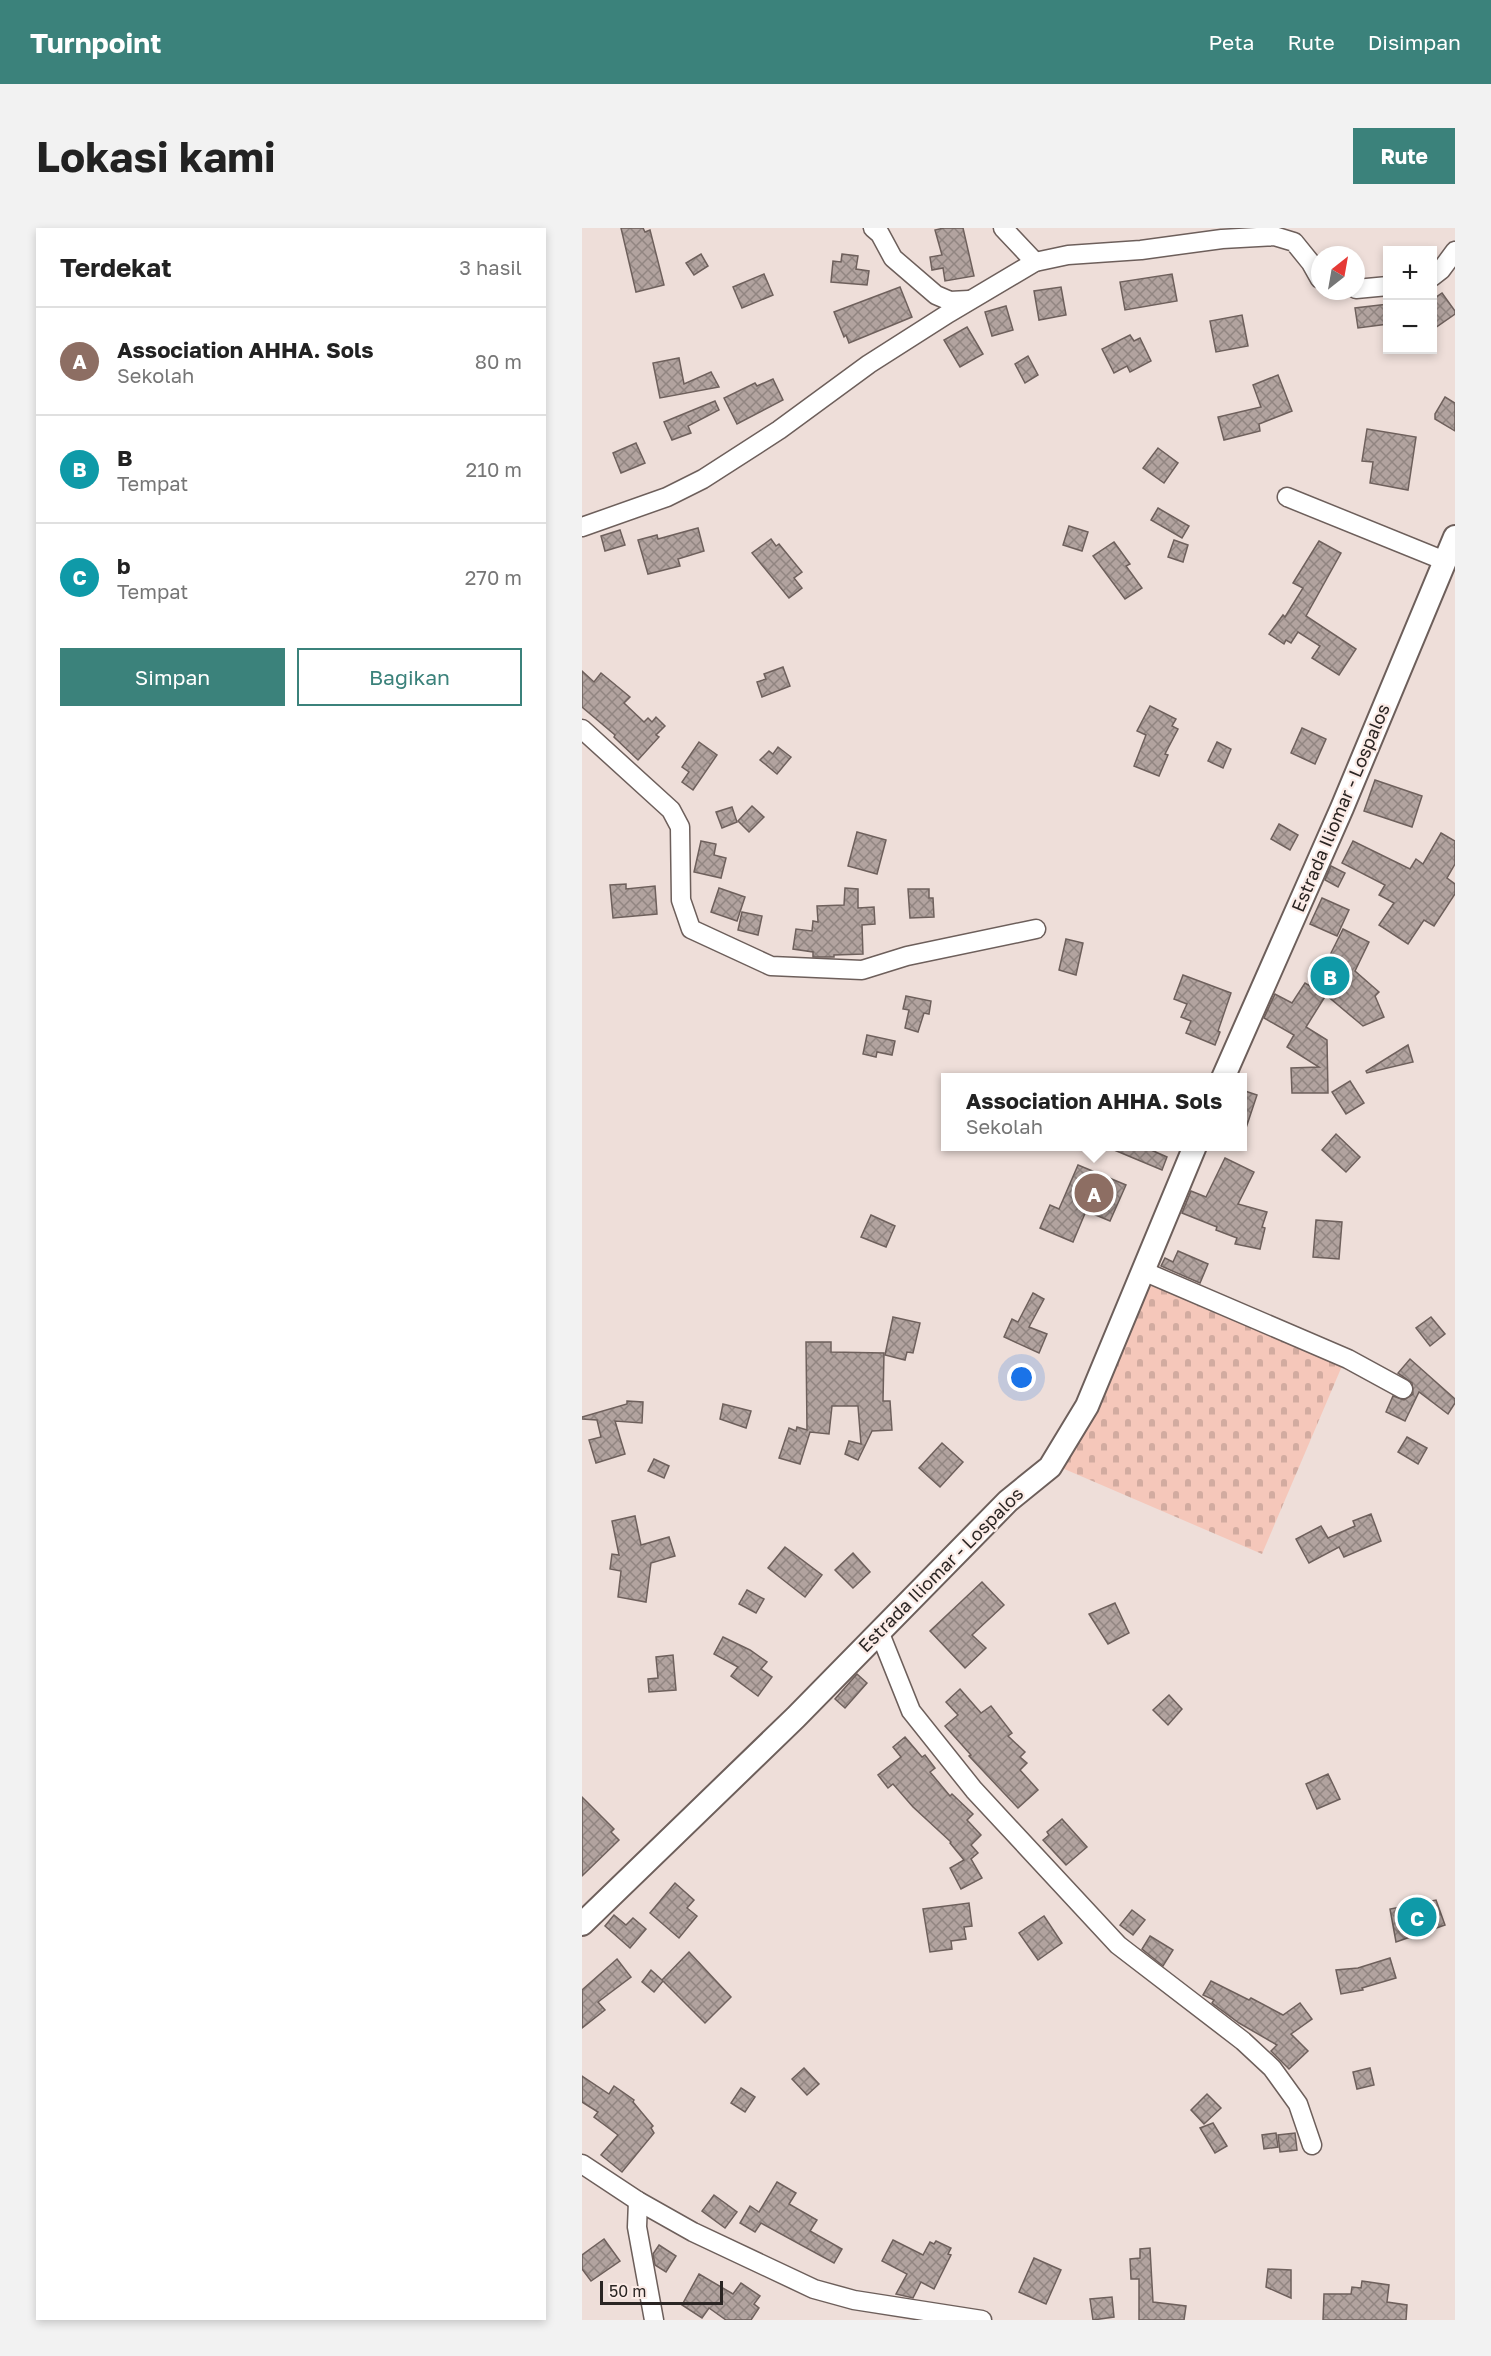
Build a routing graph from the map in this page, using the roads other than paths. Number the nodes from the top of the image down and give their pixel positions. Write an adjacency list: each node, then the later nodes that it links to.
1 (873, 228): 9 (street)
2 (1003, 228): 4 (street)
3 (1455, 251): 6 (street)
4 (1035, 261): 5 (street); 9 (street)
5 (1311, 263)
6 (1437, 274)
7 (1383, 286): 8 (street)
8 (1365, 288)
9 (972, 299): 11 (street)
10 (1287, 497): 13 (street)
11 (582, 527)
12 (1455, 537): 13 (street, Estrada Iliomar - Lospalos)
13 (1445, 561): 16 (street, Estrada Iliomar - Lospalos)
14 (582, 729): 15 (street)
15 (1036, 929)
16 (1226, 1073)
17 (1193, 1151): 18 (street, Estrada Iliomar - Lospalos)
18 (1143, 1271): 19 (street); 20 (street, Estrada Iliomar - Lospalos)
19 (1403, 1389)
20 (879, 1631): 21 (street, Estrada Iliomar - Lospalos); 22 (street)
21 (582, 1924)
22 (1312, 2145)
23 (582, 2164): 24 (street)
24 (638, 2201): 25 (street); 26 (street)
25 (654, 2320)
26 (982, 2320)

